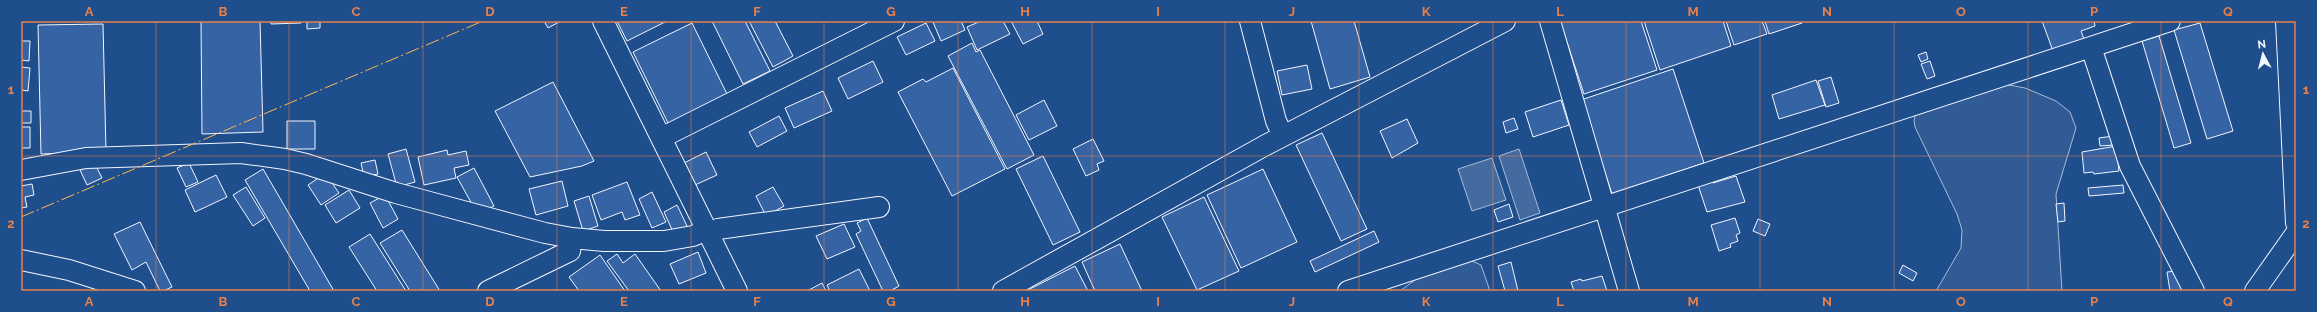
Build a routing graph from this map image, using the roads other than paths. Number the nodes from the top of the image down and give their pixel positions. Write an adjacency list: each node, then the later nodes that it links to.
1 (603, 21): 10 (street)
2 (894, 21): 10 (street)
3 (1250, 21): 9 (street)
4 (1505, 21): 9 (street)
5 (1550, 21): 12 (street)
6 (2170, 21): 8 (street)
7 (2286, 21): 14 (street)
8 (2091, 47): 12 (street); 25 (street)
9 (1283, 136): 22 (street)
10 (661, 138): 15 (street)
11 (21, 170): 17 (street)
12 (1604, 207): 23 (street); 24 (street)
13 (879, 208): 15 (street)
14 (2296, 223)
15 (707, 232): 17 (street); 21 (street)
16 (2296, 233): 26 (street)
17 (572, 238): 20 (street)
18 (21, 260): 19 (street)
19 (135, 291)
20 (488, 291)
21 (737, 291)
22 (1003, 291)
23 (1348, 291)
24 (1628, 291)
25 (2194, 291)
26 (2255, 291)

